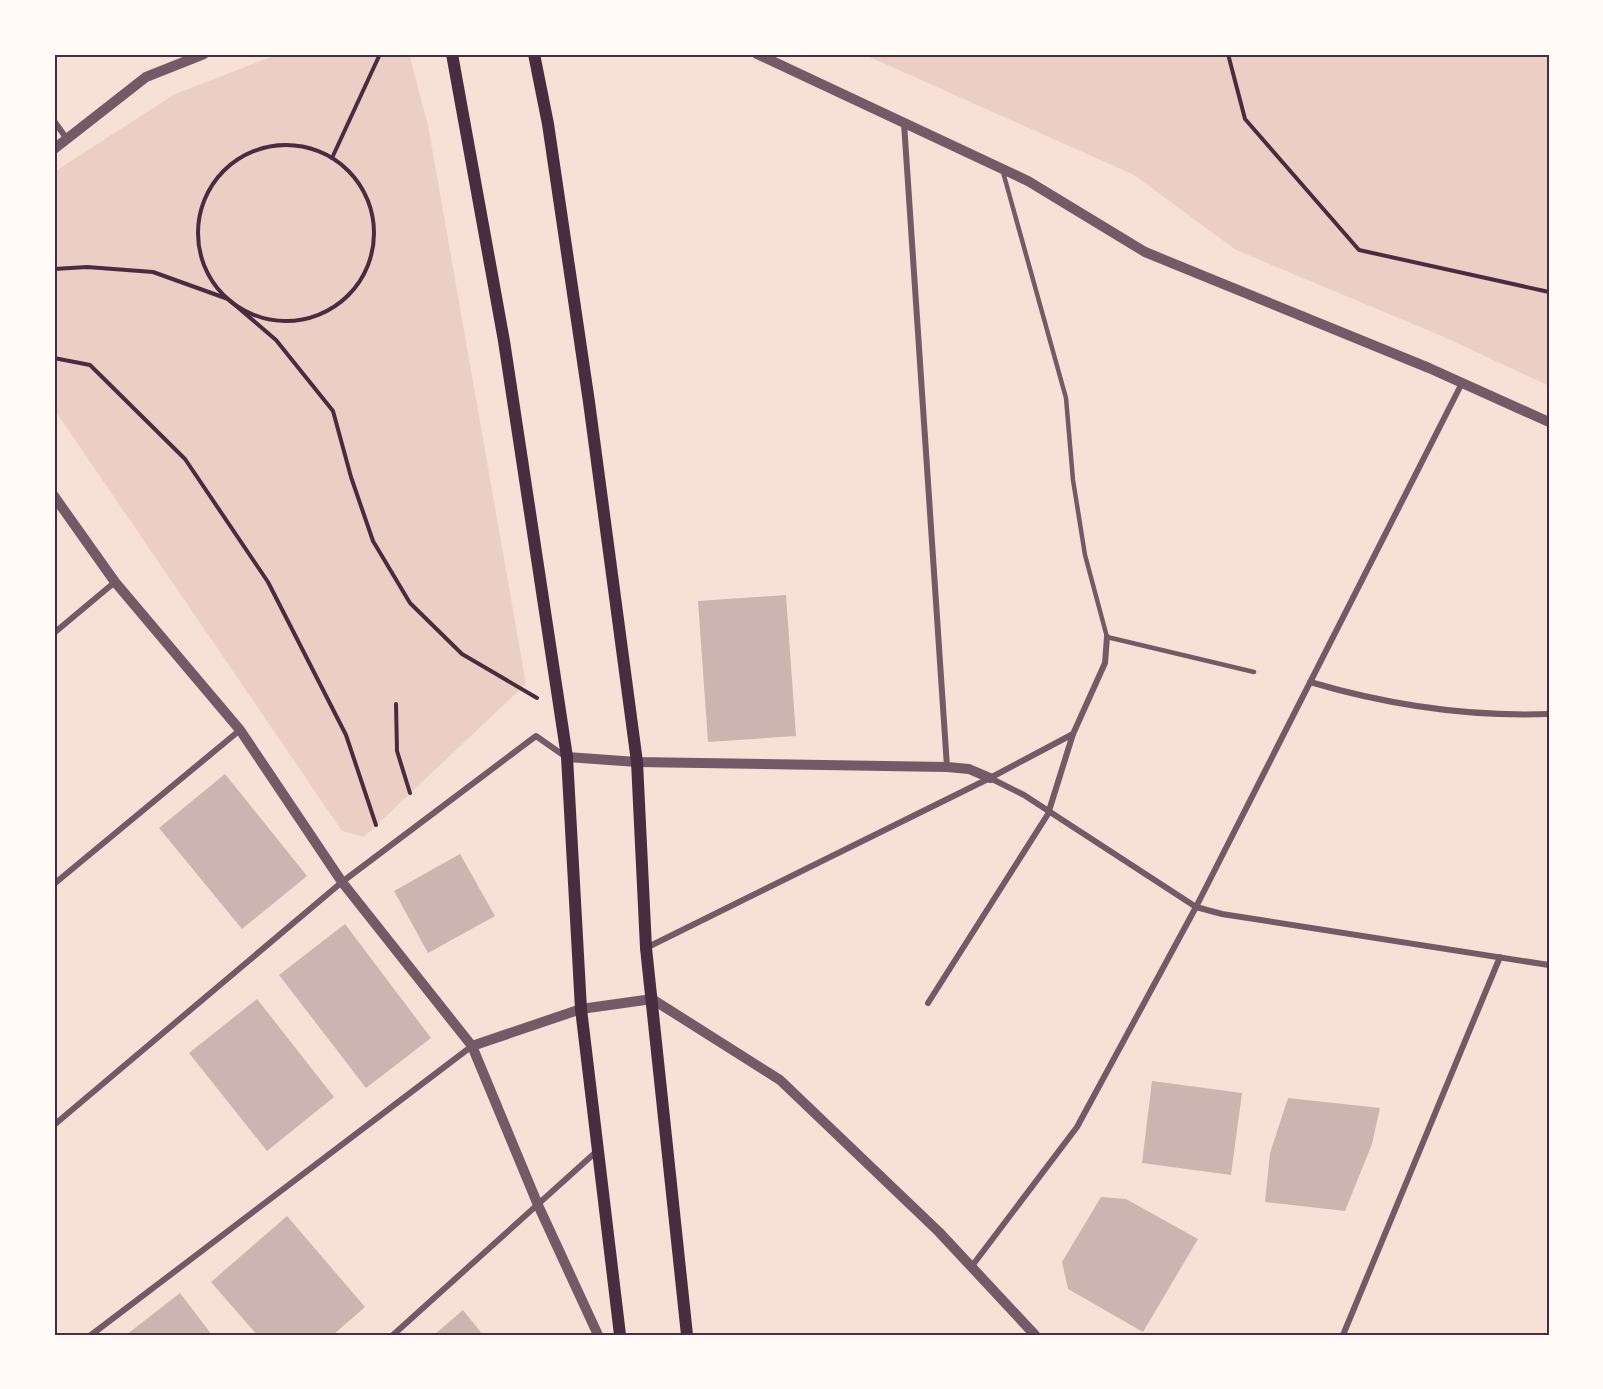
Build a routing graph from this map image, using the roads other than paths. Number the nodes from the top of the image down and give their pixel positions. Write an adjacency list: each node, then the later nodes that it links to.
1 (204, 54): 7 (street)
2 (452, 54): 21 (main road)
3 (534, 54): 22 (main road)
4 (758, 54): 6 (street)
5 (54, 121): 7 (street)
6 (904, 123): 9 (street); 23 (street)
7 (67, 139): 8 (street)
8 (54, 149)
9 (1002, 169): 10 (street); 15 (lane)
10 (1462, 383): 11 (street); 17 (street)
11 (1549, 422)
12 (54, 496): 13 (street)
13 (115, 582): 14 (street); 19 (street)
14 (54, 633)
15 (1107, 637): 16 (lane); 20 (street)
16 (1254, 672)
17 (1310, 682): 18 (street); 28 (street)
18 (1549, 714)
19 (240, 730): 26 (street); 27 (street)
20 (1073, 734): 24 (street); 25 (street)
21 (567, 757): 22 (street); 26 (street); 34 (main road)
22 (637, 762): 23 (street); 29 (main road)
23 (947, 767): 24 (street)
24 (990, 778): 25 (street); 29 (street)
25 (1048, 814): 28 (street); 33 (street)
26 (342, 882): 35 (street); 36 (street)
27 (54, 884)
28 (1196, 906): 30 (street); 39 (street)
29 (646, 948): 32 (main road)
30 (1500, 957): 31 (street); 46 (street)
31 (1549, 964)
32 (651, 999): 34 (street); 39 (street); 44 (main road)
33 (928, 1003)
34 (581, 1009): 35 (street); 37 (main road)
35 (472, 1046): 38 (street); 40 (street)
36 (54, 1125)
37 (598, 1151): 38 (street); 43 (main road)
38 (538, 1205): 41 (street); 42 (street)
39 (972, 1266): 45 (street)
40 (91, 1335)
41 (393, 1335)
42 (598, 1335)
43 (620, 1335)
44 (687, 1335)
45 (1035, 1335)
46 (1343, 1335)

